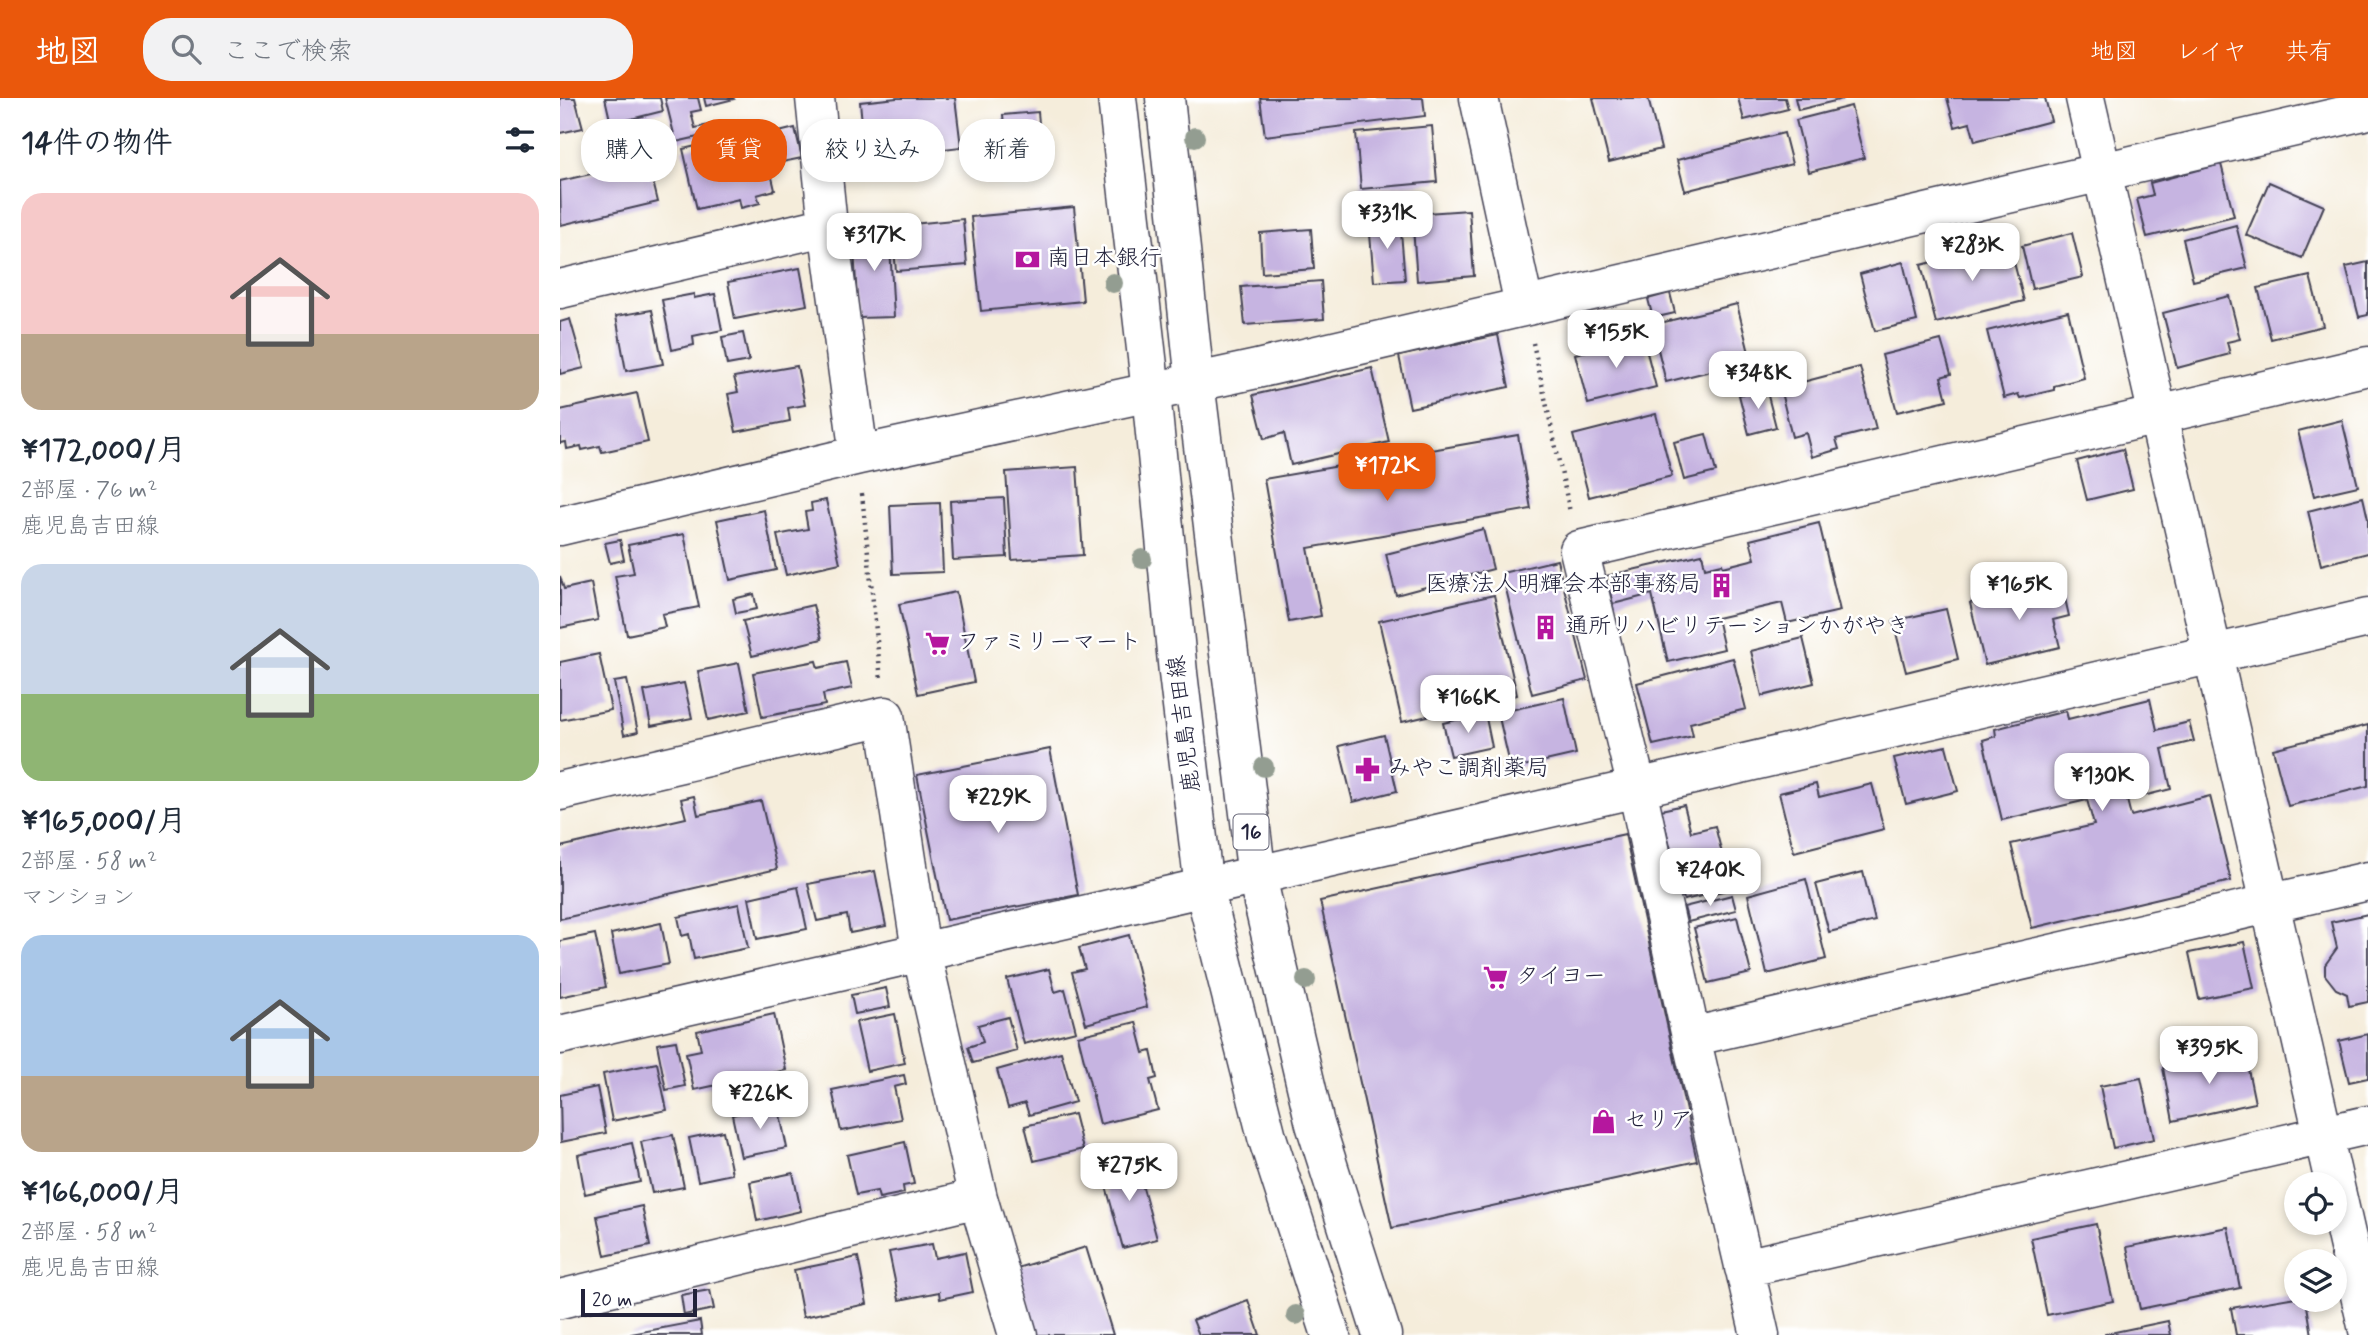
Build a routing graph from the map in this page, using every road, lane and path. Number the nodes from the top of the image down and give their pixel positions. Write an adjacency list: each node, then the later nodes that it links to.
1 (815, 98): 8 (street)
2 (1117, 98): 13 (street, 鹿児島吉田線 / 16)
3 (1165, 98): 12 (street, 16)
4 (1479, 98): 10 (street)
5 (2085, 98): 7 (street)
6 (2368, 110): 7 (street)
7 (2103, 172): 10 (street); 14 (street)
8 (828, 226): 9 (street); 15 (street)
9 (560, 289)
10 (1524, 305): 12 (street); 17 (path)
11 (2368, 366): 14 (street)
12 (1195, 382): 13 (street); 23 (street, 16)
13 (1151, 392): 15 (street); 25 (street, 鹿児島吉田線 / 16)
14 (2158, 415): 17 (street); 19 (street)
15 (859, 455): 16 (street); 20 (path)
16 (560, 526)
17 (1579, 550): 21 (street)
18 (2368, 618): 19 (street)
19 (2213, 655): 21 (street); 26 (street)
20 (884, 716): 22 (street); 27 (street)
21 (1637, 788): 23 (street); 29 (street)
22 (560, 791)
23 (1257, 877): 25 (street); 38 (street, 16)
24 (2368, 881): 26 (street)
25 (1204, 888): 27 (street); 37 (street, 鹿児島吉田線 / 16)
26 (2270, 904): 29 (street); 31 (street)
27 (921, 951): 28 (street); 32 (street)
28 (560, 1035)
29 (1691, 1037): 33 (street)
30 (2368, 1125): 31 (street)
31 (2324, 1135): 33 (street); 35 (street)
32 (978, 1198): 34 (street); 36 (street)
33 (1744, 1268): 39 (street)
34 (560, 1299)
35 (2368, 1329)
36 (1018, 1335)
37 (1331, 1335)
38 (1381, 1335)
39 (1760, 1335)

